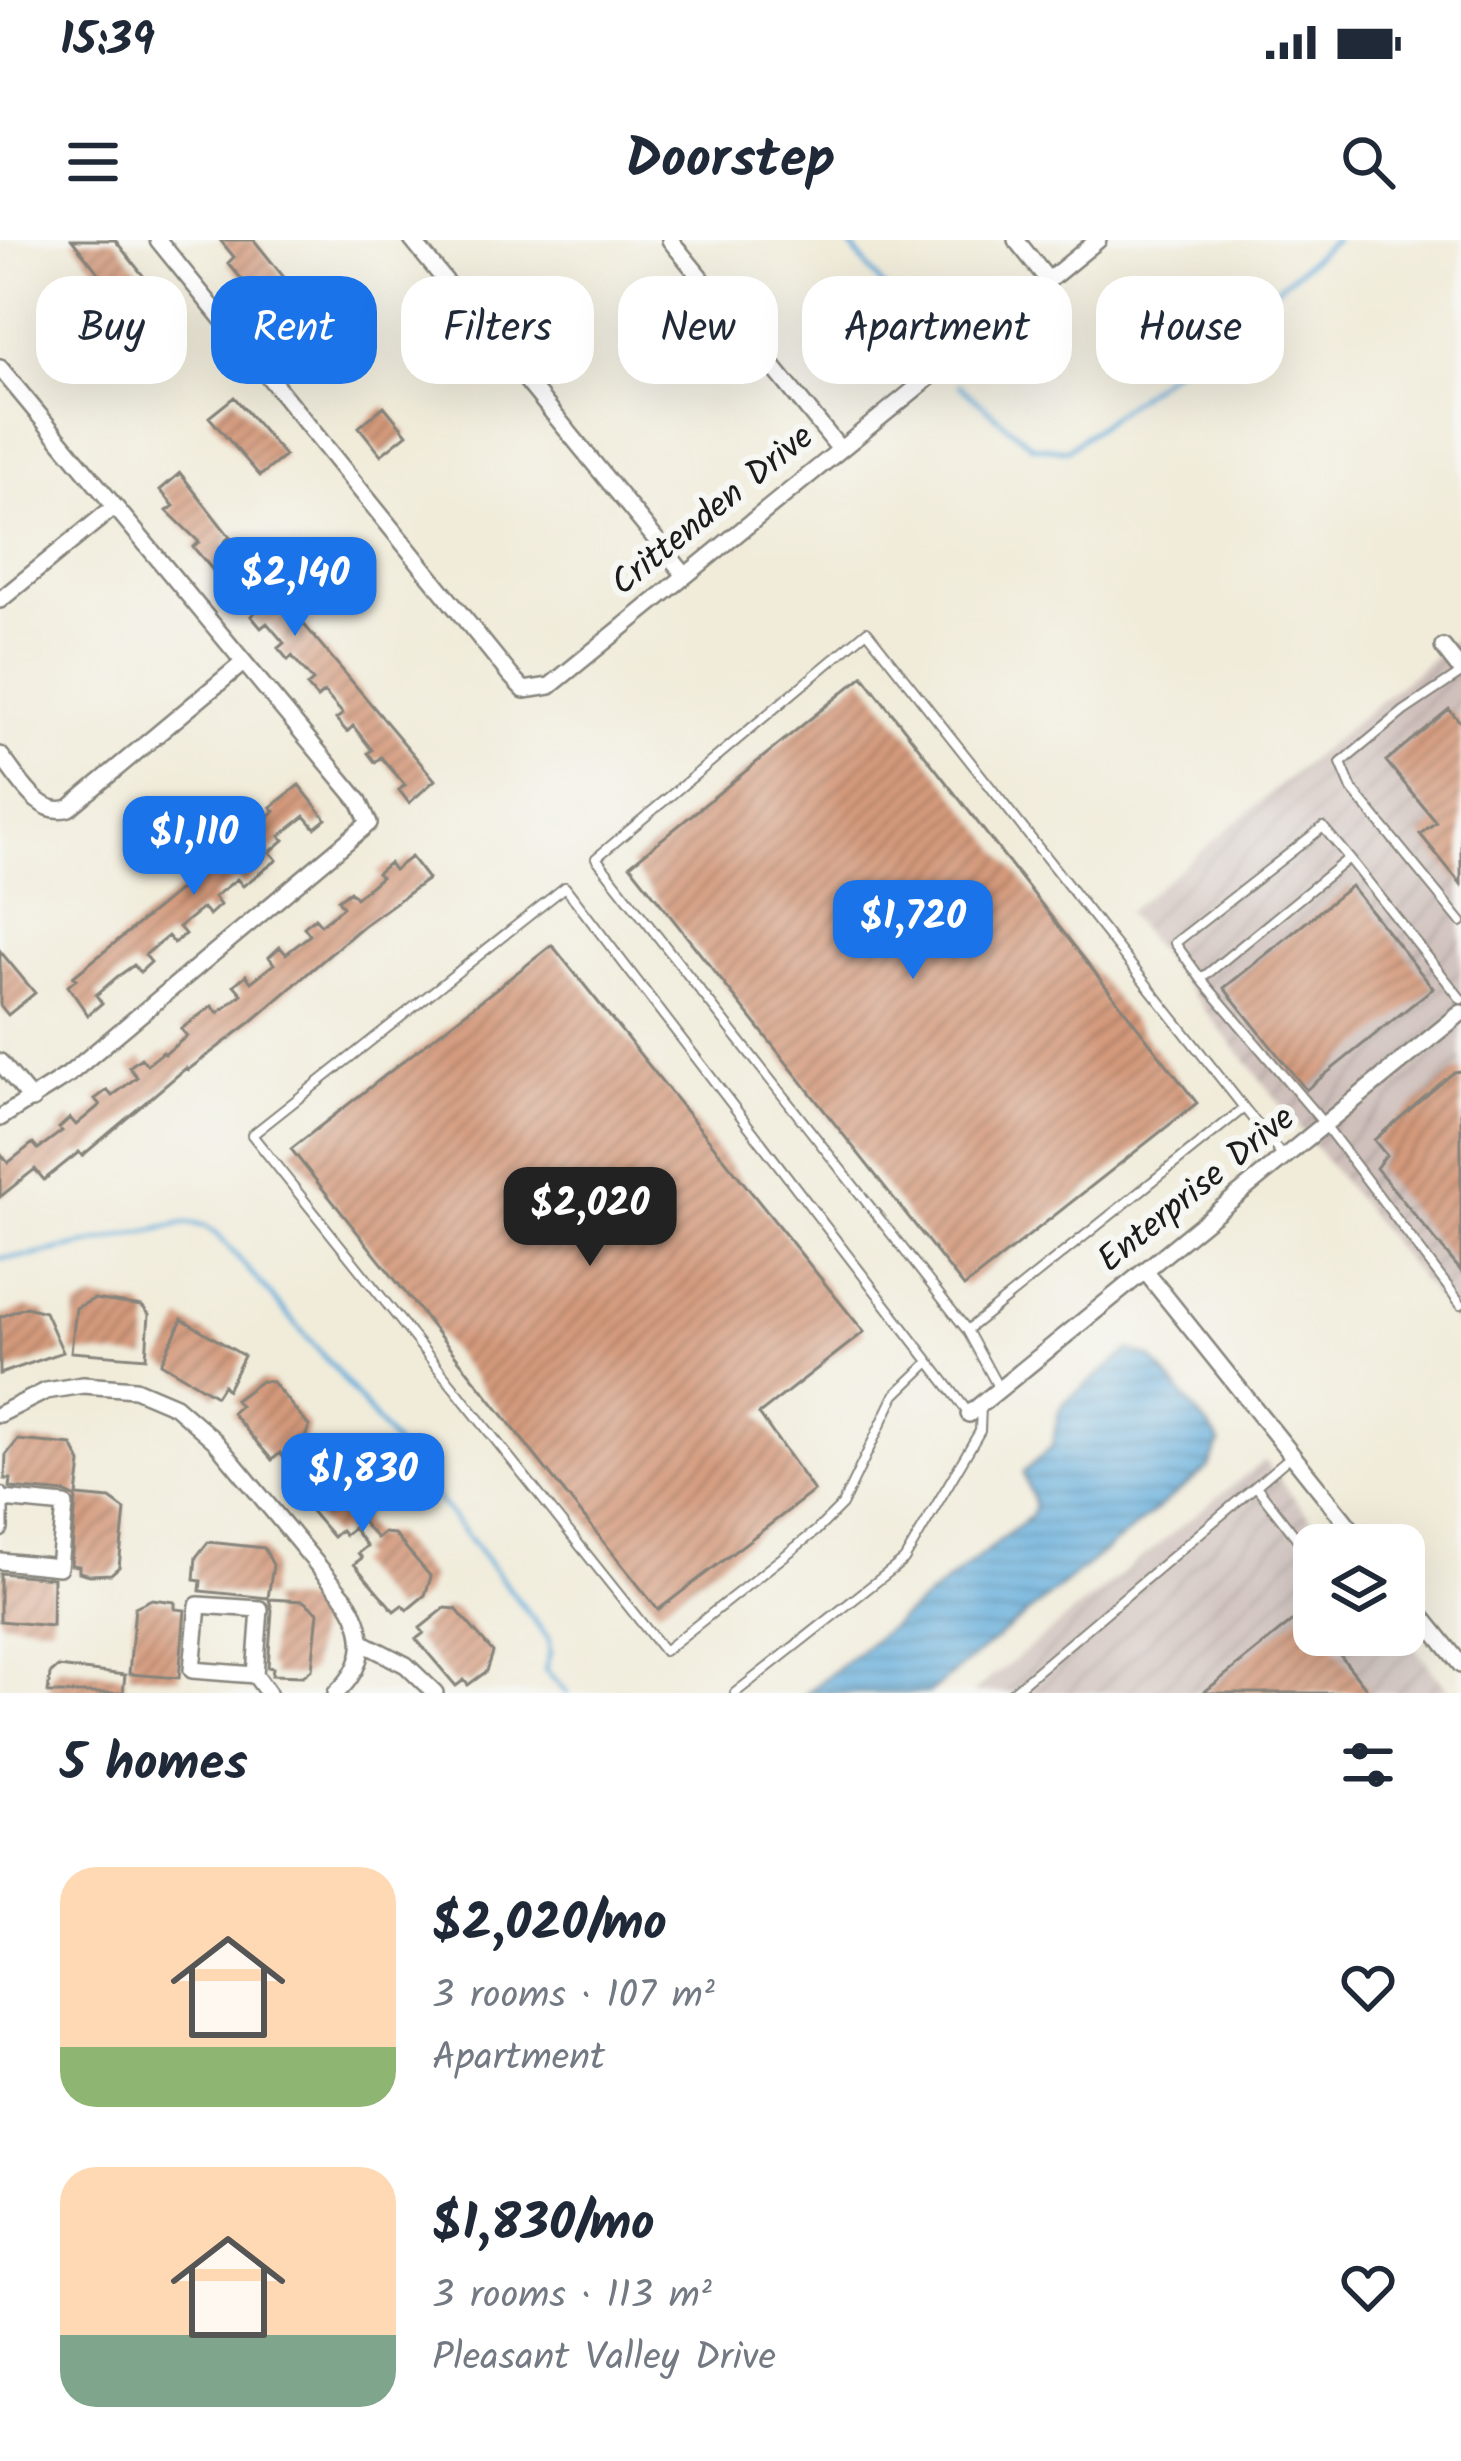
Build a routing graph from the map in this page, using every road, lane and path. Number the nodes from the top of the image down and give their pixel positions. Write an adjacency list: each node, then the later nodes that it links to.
1 (158, 240): 12 (street, Crittenden Drive)
2 (412, 240): 12 (street)
3 (670, 240): 10 (street)
4 (1016, 240): 6 (street)
5 (1098, 240): 7 (street, Crittenden Drive)
6 (1045, 276)
7 (1053, 276)
8 (0, 368): 11 (street)
9 (919, 384): 10 (street, Crittenden Drive)
10 (839, 448): 12 (street, Crittenden Drive)
11 (114, 507): 13 (street); 15 (street)
12 (684, 574)
13 (0, 600)
14 (1443, 647): 16 (street)
15 (243, 663): 17 (street); 24 (street)
16 (1461, 670): 19 (lane)
17 (0, 755)
18 (1349, 858): 20 (lane); 20 (lane); 21 (lane)
19 (1461, 922)
20 (1201, 979): 27 (lane)
21 (1461, 999)
22 (1461, 1013): 27 (street, Enterprise Drive)
23 (0, 1062): 24 (street)
24 (32, 1100): 26 (street)
25 (1244, 1108): 28 (lane); 31 (lane); 31 (lane)
26 (0, 1118)
27 (1325, 1125): 28 (street, Enterprise Drive); 30 (lane)
28 (1284, 1158): 29 (street, Enterprise Drive)
29 (1145, 1271): 33 (street, Enterprise Drive); 36 (street)
30 (1461, 1304)
31 (967, 1330): 33 (lane)
32 (928, 1363): 32 (lane); 34 (lane)
33 (999, 1389): 34 (street, Enterprise Drive)
34 (975, 1409): 50 (lane)
35 (0, 1414): 44 (street)
36 (1292, 1455): 37 (lane); 39 (street)
37 (1256, 1486): 41 (lane); 51 (lane)
38 (1, 1497): 40 (street); 42 (street)
39 (1347, 1524)
40 (0, 1529)
41 (1293, 1533)
42 (0, 1561)
43 (1425, 1620): 45 (street)
44 (363, 1643): 48 (street); 49 (street)
45 (1461, 1665)
46 (255, 1675): 46 (street); 47 (street)
47 (268, 1693)
48 (336, 1693)
49 (435, 1693)
50 (735, 1693)
51 (1011, 1693)

